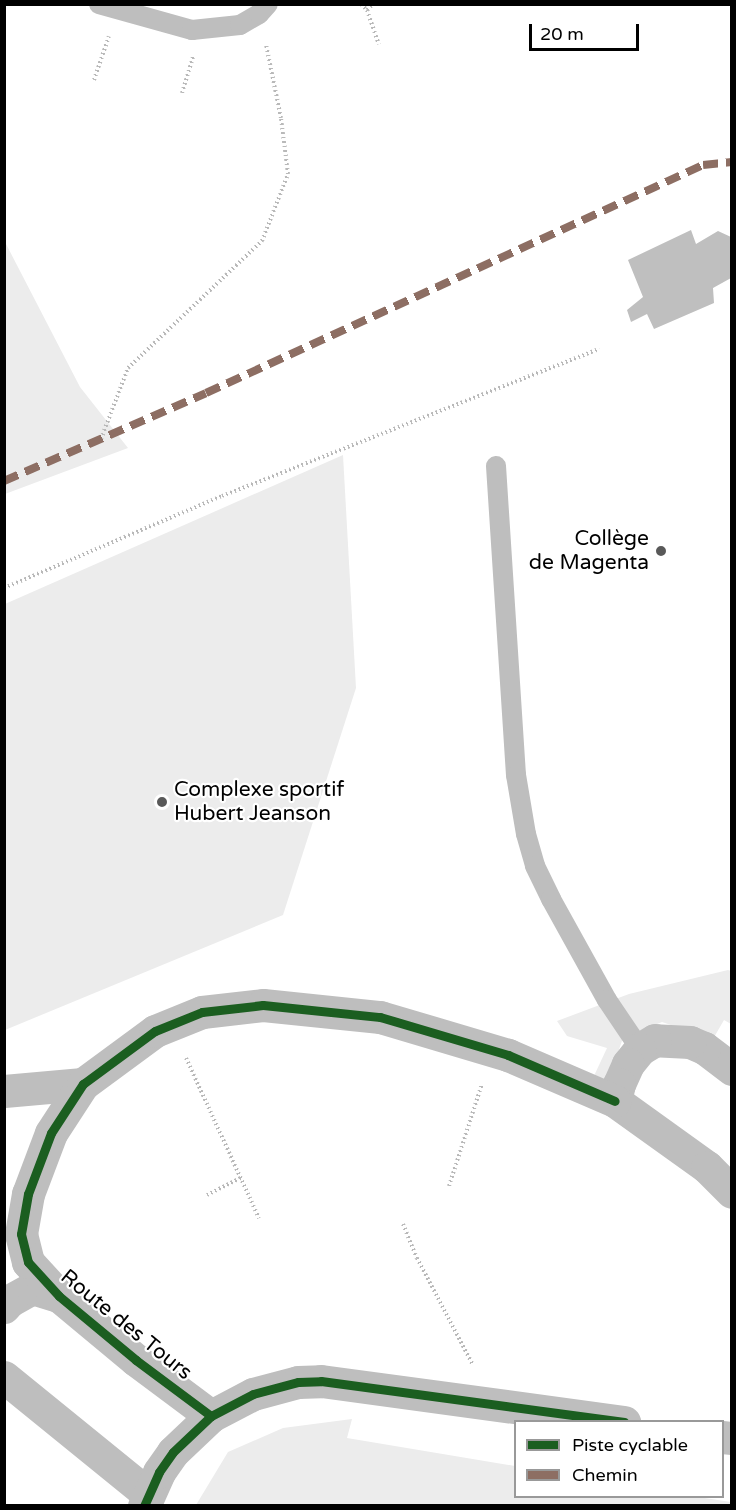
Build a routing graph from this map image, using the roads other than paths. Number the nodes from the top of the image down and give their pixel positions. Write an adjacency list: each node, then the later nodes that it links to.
1 (99, 4): 2 (lane)
2 (264, 9)
3 (496, 466): 4 (lane)
4 (640, 1049): 5 (street); 8 (street)
5 (732, 1069)
6 (83, 1084): 7 (street); 8 (street, Route des Tours); 10 (street, Route des Tours)
7 (4, 1091)
8 (615, 1101): 9 (street, Route des Tours)
9 (732, 1192)
10 (59, 1296): 11 (street, Route des Tours); 13 (street, Route des Tours)
11 (4, 1307)
12 (4, 1377): 15 (street)
13 (211, 1416): 14 (street); 15 (street)
14 (609, 1420)
15 (146, 1500)

